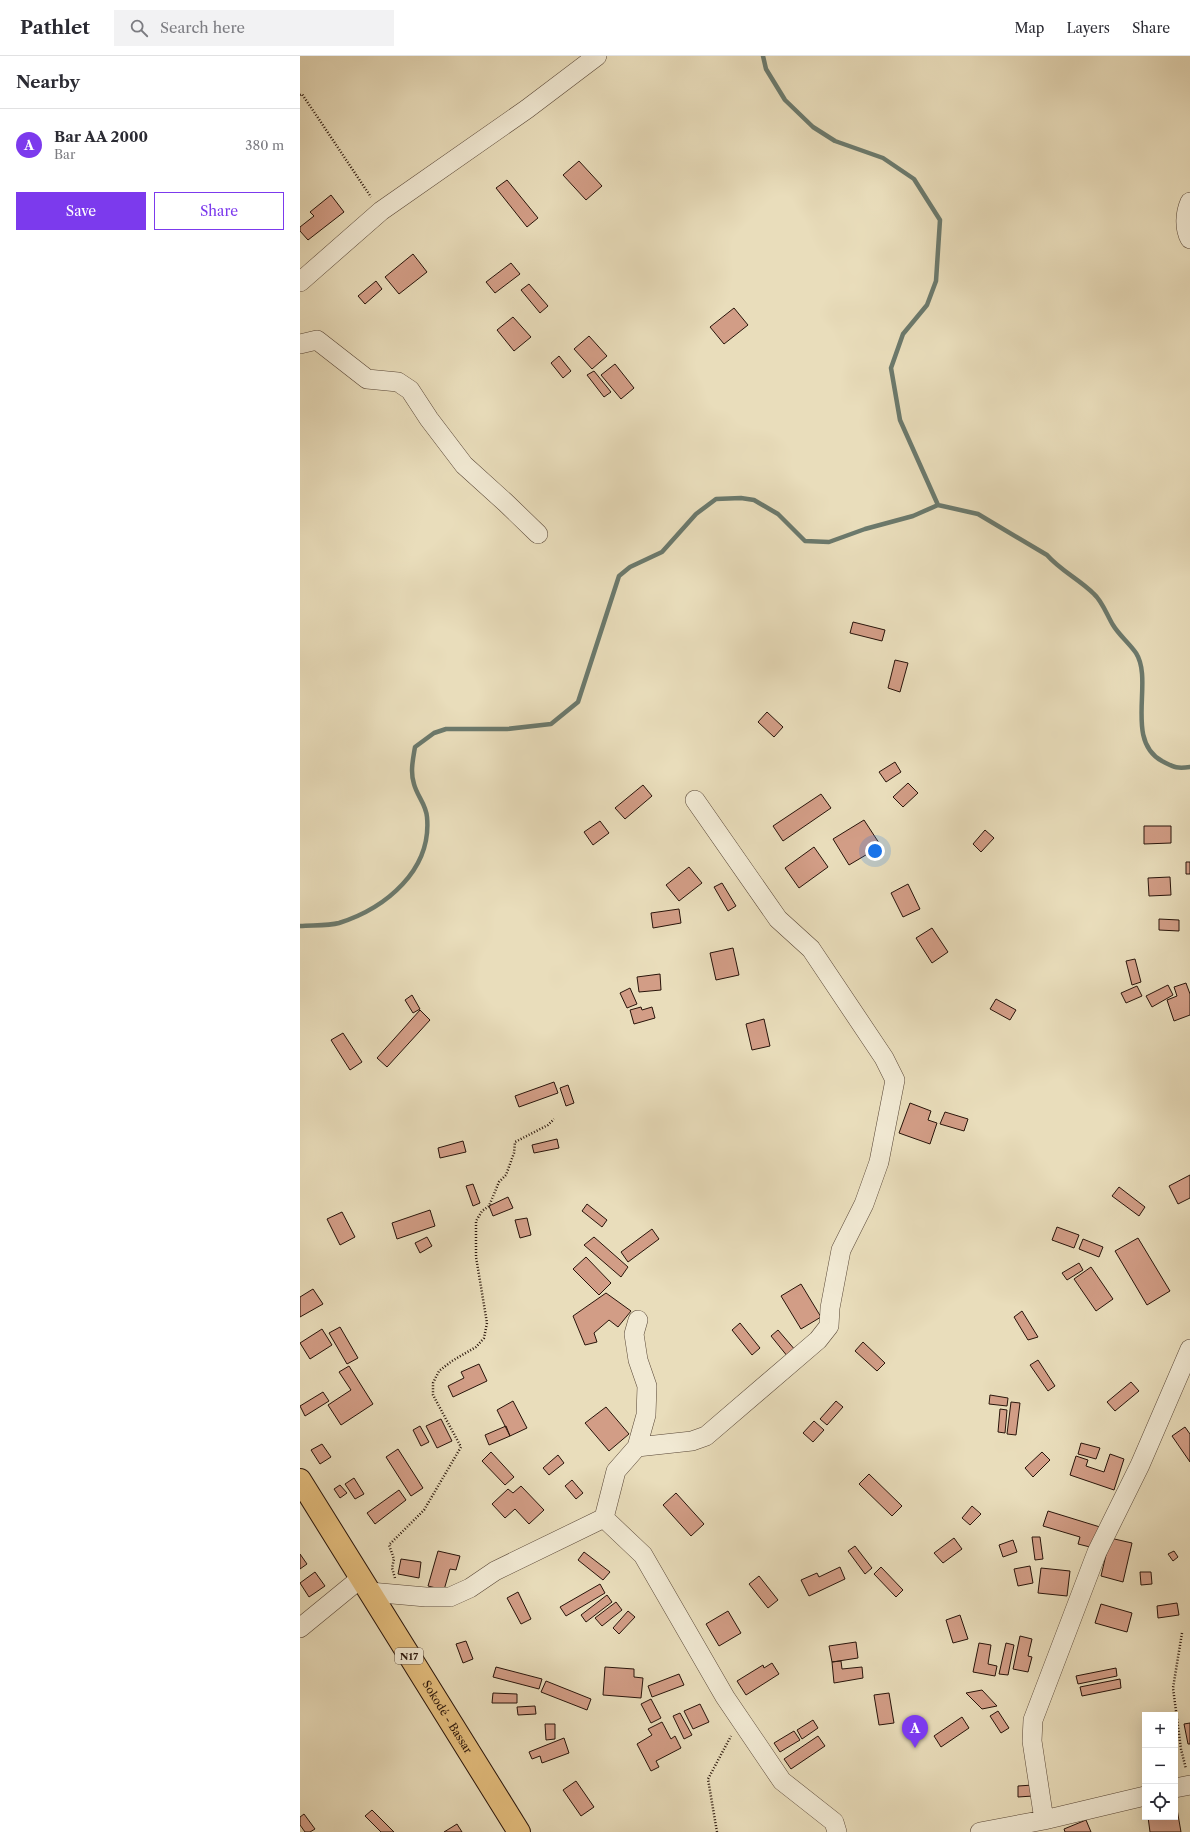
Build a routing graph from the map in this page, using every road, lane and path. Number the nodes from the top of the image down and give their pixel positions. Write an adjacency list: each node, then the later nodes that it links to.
1 (597, 56): 4 (street)
2 (300, 95): 4 (path)
3 (1190, 202): 5 (street)
4 (381, 210): 6 (street)
5 (1190, 239)
6 (300, 282)
7 (300, 344): 8 (street)
8 (538, 534)
9 (695, 800): 13 (street)
10 (554, 1119): 17 (path)
11 (638, 1320): 13 (street)
12 (1190, 1349): 23 (street)
13 (637, 1447): 15 (street)
14 (300, 1480): 16 (main road, Sokodé - Bassar / N17)
15 (604, 1518): 17 (street); 20 (street)
16 (365, 1585): 17 (street); 18 (street); 24 (main road, Sokodé - Bassar / N17)
17 (396, 1594)
18 (300, 1628)
19 (1182, 1633): 21 (path)
20 (740, 1720): 25 (path); 26 (street)
21 (1184, 1783)
22 (1142, 1797): 23 (street)
23 (1044, 1820): 27 (street)
24 (519, 1832)
25 (717, 1832)
26 (837, 1832)
27 (980, 1832)

